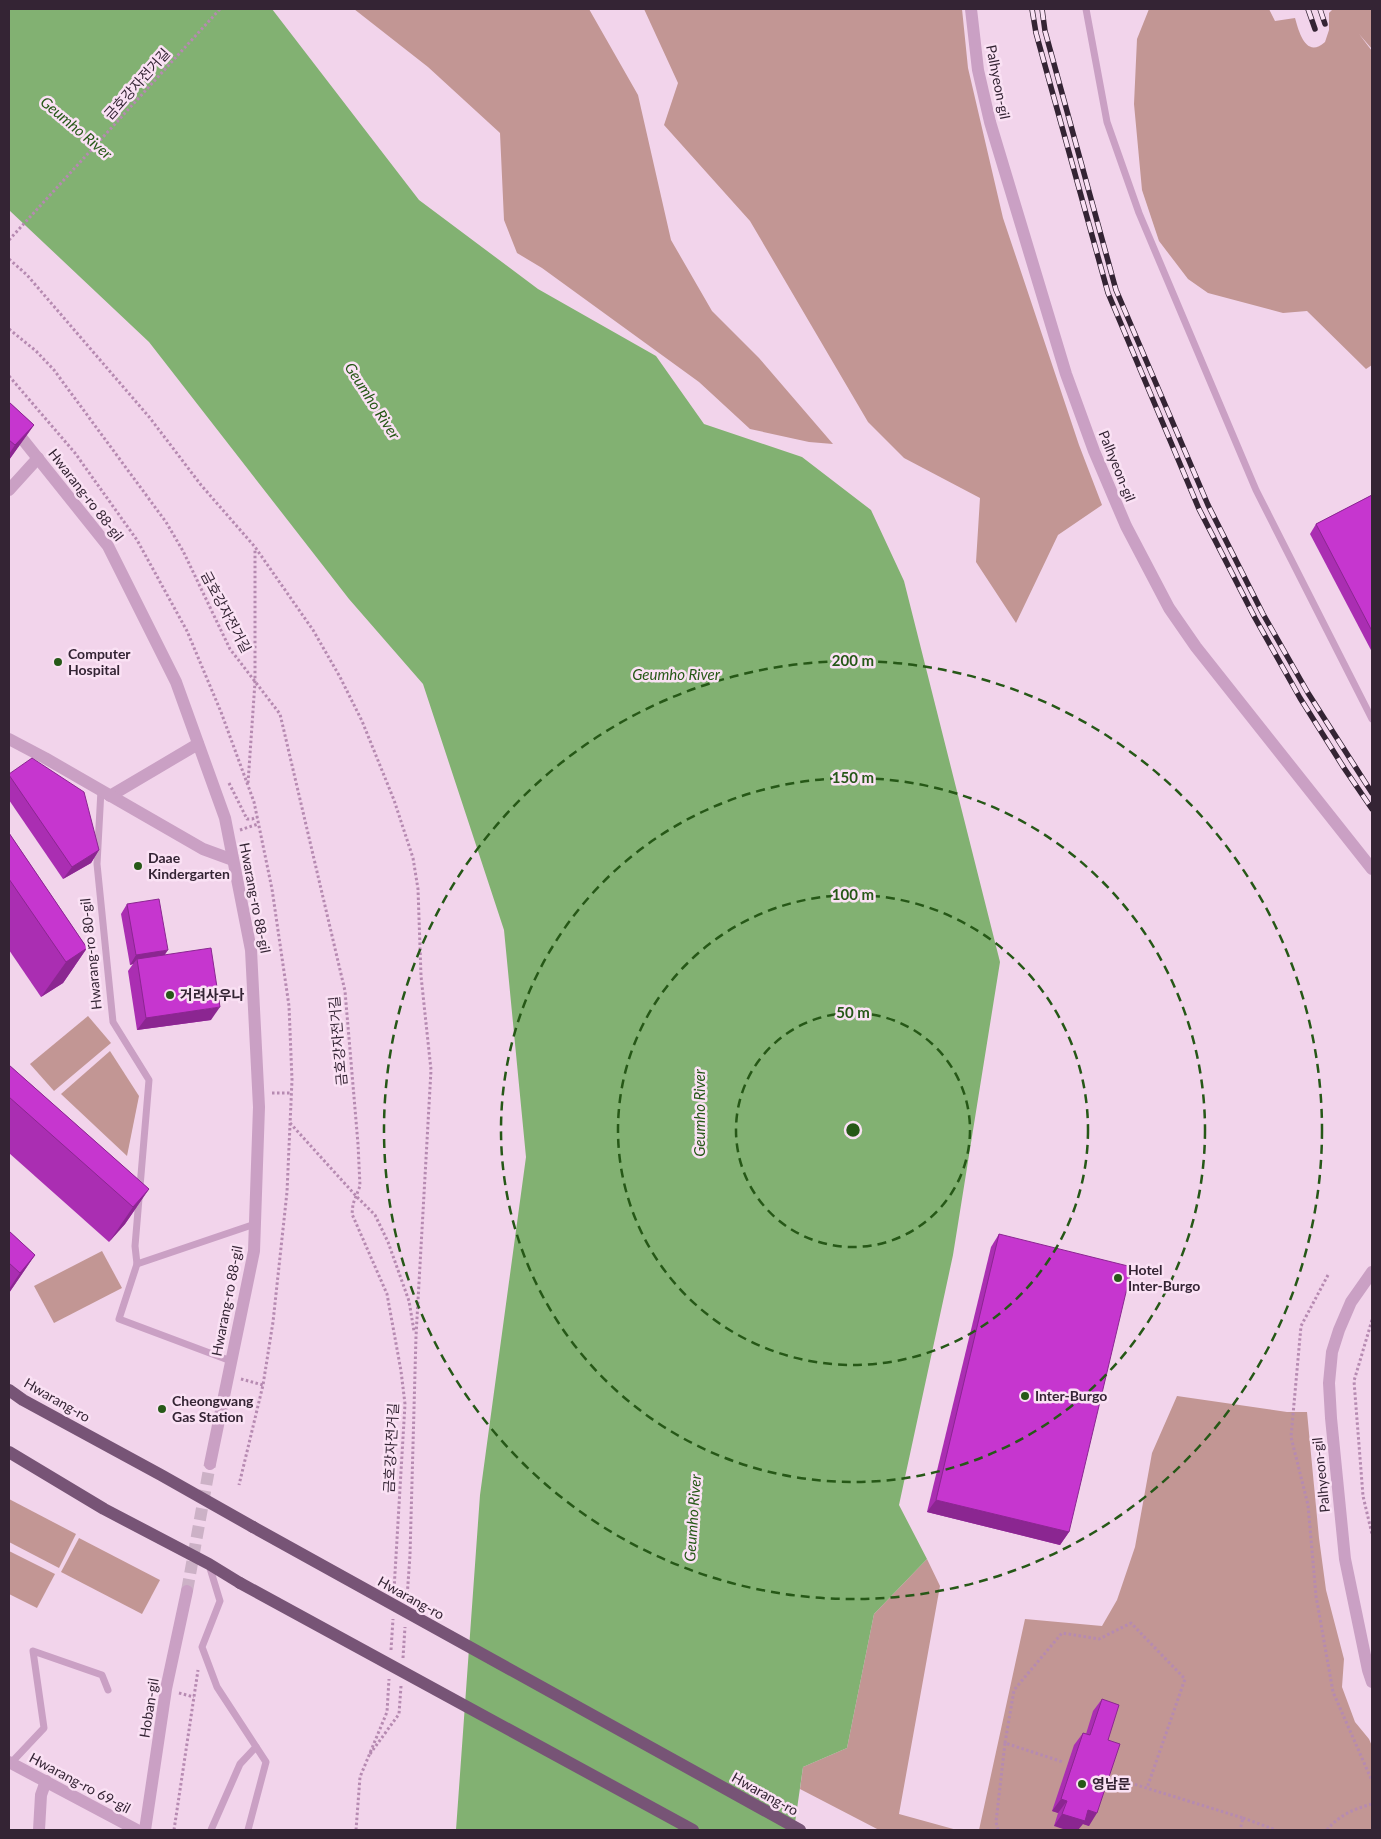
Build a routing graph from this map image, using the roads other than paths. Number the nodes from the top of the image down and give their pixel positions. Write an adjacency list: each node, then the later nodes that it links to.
1 (971, 9): 11 (street, Palhyeon-gil)
2 (1086, 9): 6 (lane)
3 (9, 424): 4 (street, Hwarang-ro 88-gil)
4 (38, 458): 5 (street); 8 (street, Hwarang-ro 88-gil)
5 (9, 490)
6 (1372, 719)
7 (9, 739): 9 (street)
8 (198, 744): 9 (street); 10 (street, Hwarang-ro 88-gil)
9 (105, 793): 10 (street); 13 (lane, Hwarang-ro 80-gil)
10 (233, 860): 12 (street, Hwarang-ro 88-gil)
11 (1372, 869)
12 (255, 1224): 13 (lane); 15 (street, Hwarang-ro 88-gil)
13 (137, 1264): 15 (lane)
14 (1372, 1272): 21 (street, Palhyeon-gil)
15 (231, 1361): 18 (street, Hwarang-ro 88-gil)
16 (9, 1390): 32 (main road, Hwarang-ro, bridge)
17 (9, 1452): 19 (main road)
18 (210, 1464)
19 (209, 1564): 23 (lane); 31 (main road, bridge)
20 (187, 1591): 28 (street, Hoban-gil)
21 (1372, 1682)
22 (108, 1690): 24 (lane)
23 (256, 1747): 29 (lane); 30 (lane)
24 (10, 1762): 25 (street, Hwarang-ro 69-gil)
25 (46, 1782): 26 (street); 27 (street, Hwarang-ro 69-gil)
26 (39, 1830)
27 (138, 1830)
28 (145, 1830)
29 (211, 1830)
30 (248, 1830)
31 (693, 1830)
32 (800, 1830)

